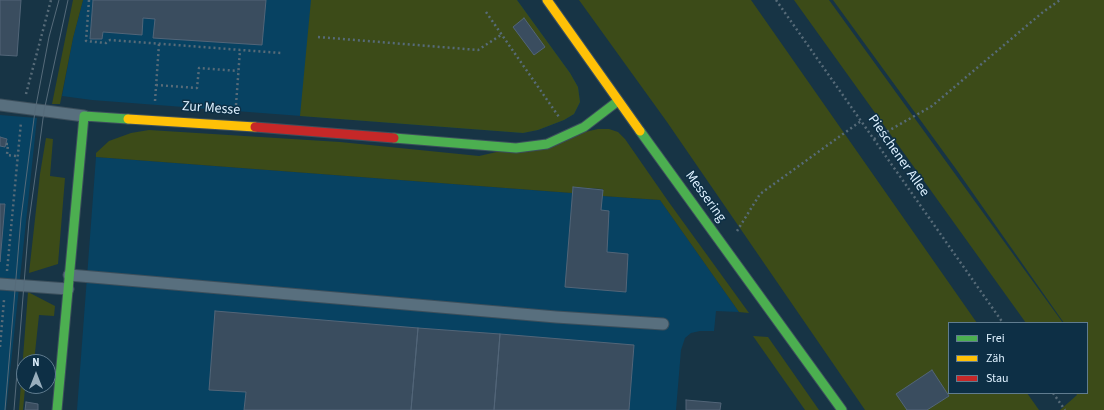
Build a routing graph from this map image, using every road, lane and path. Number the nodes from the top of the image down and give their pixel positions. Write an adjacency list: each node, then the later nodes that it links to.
1 (50, 0): 16 (path)
2 (89, 0): 9 (path)
3 (546, 0): 14 (street, Messering)
4 (776, 0): 19 (path, Pieschener Allee)
5 (1060, 0): 22 (path)
6 (486, 12): 7 (path)
7 (501, 35): 8 (path); 21 (path)
8 (318, 37)
9 (159, 44): 10 (path); 13 (path)
10 (240, 50): 11 (path); 12 (path)
11 (281, 53)
12 (238, 71): 13 (path); 20 (path)
13 (156, 85): 18 (path)
14 (618, 101): 21 (street, Zur Messe); 34 (street, Messering)
15 (0, 105): 16 (lane)
16 (17, 107): 17 (lane); 24 (path)
17 (84, 116): 18 (street, Zur Messe); 26 (street)
18 (153, 120): 20 (street, Zur Messe)
19 (861, 121): 22 (path, Pieschener Allee); 25 (path)
20 (234, 126): 21 (street, Zur Messe)
21 (570, 134)
22 (874, 139): 29 (path, Pieschener Allee)
23 (6, 144): 24 (path)
24 (17, 156): 27 (path)
25 (737, 231)
26 (69, 275): 28 (street); 30 (lane)
27 (3, 284): 28 (lane); 31 (path)
28 (68, 289): 33 (street)
29 (1003, 322)
30 (663, 324)
31 (0, 347)
32 (1054, 394): 35 (path)
33 (57, 410)
34 (842, 410)
35 (1065, 410)

